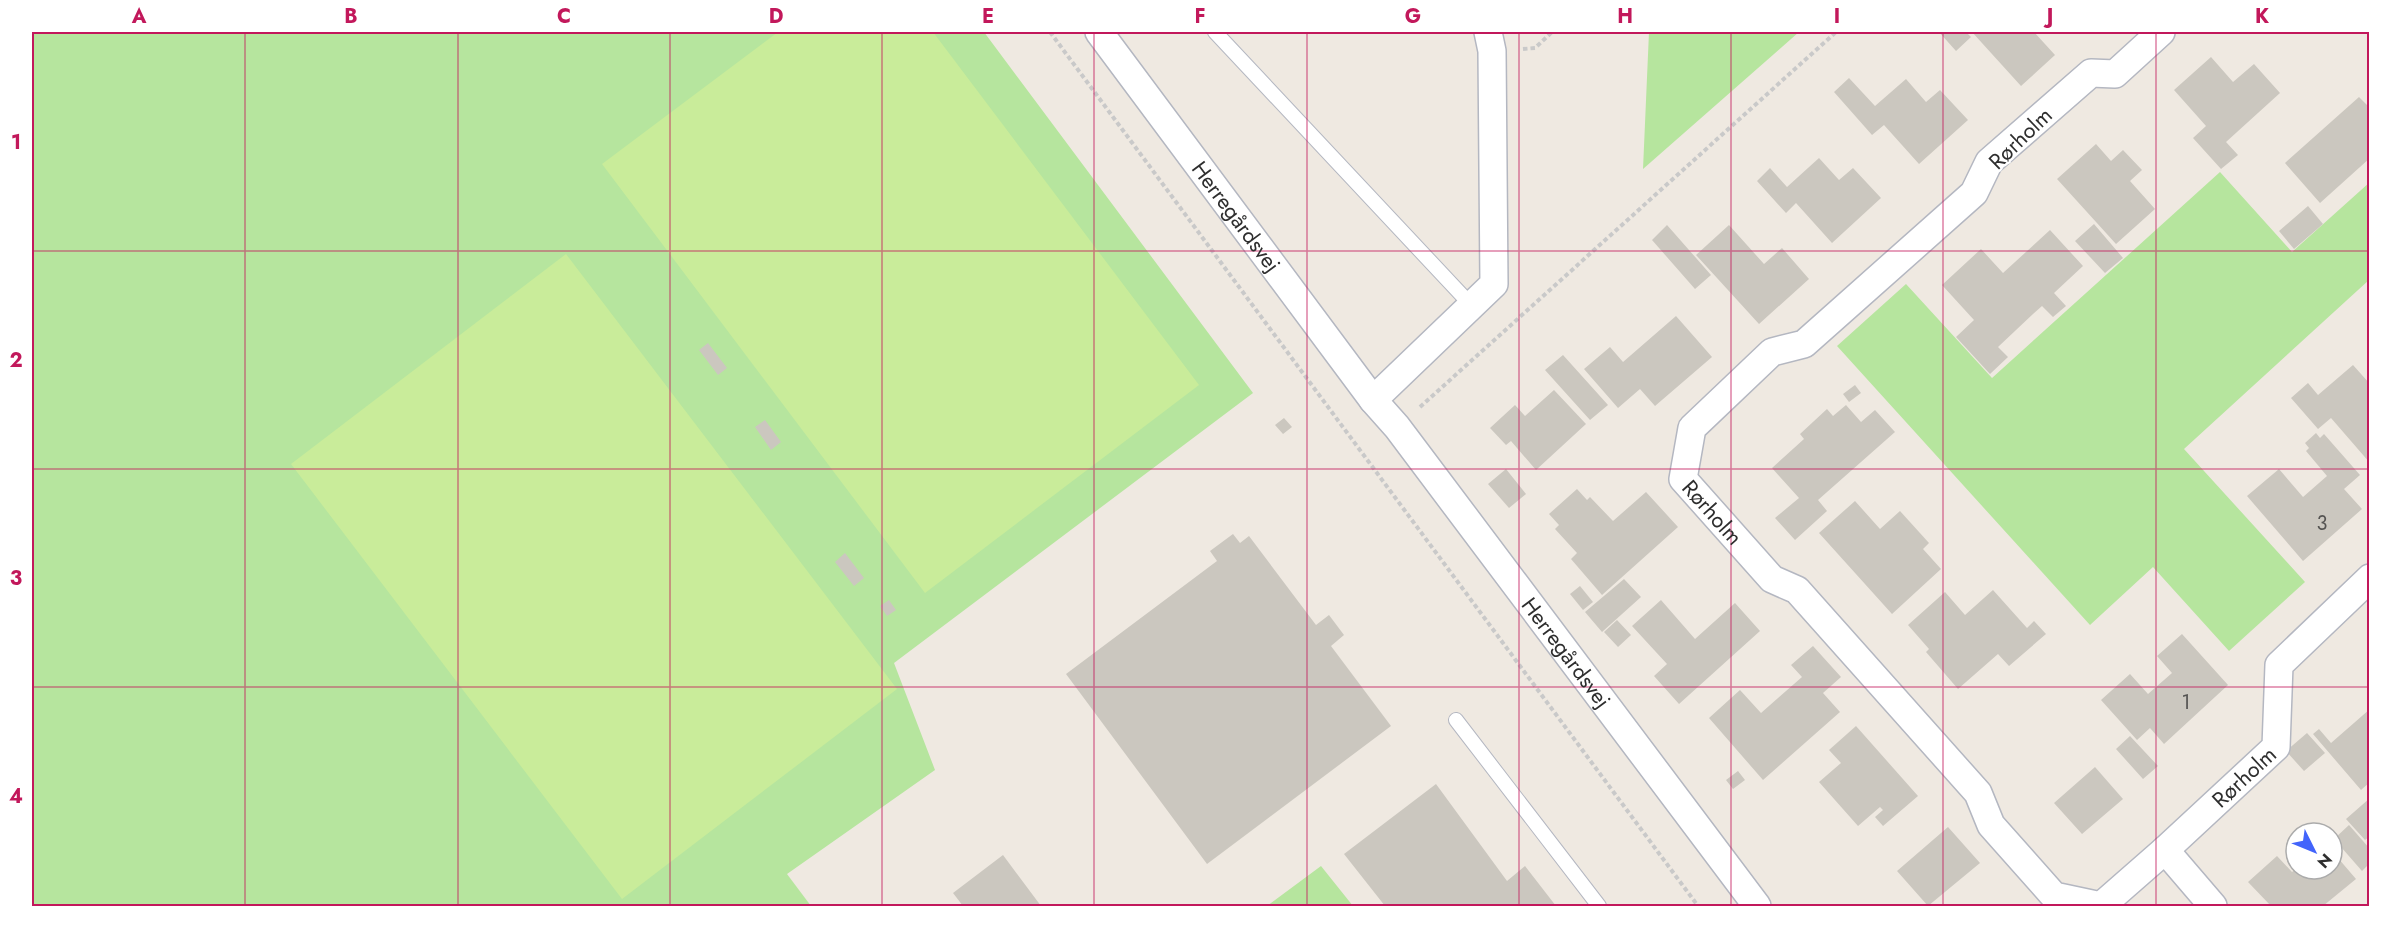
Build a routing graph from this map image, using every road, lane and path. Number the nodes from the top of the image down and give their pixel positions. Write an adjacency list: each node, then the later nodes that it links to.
1 (1050, 32): 14 (path)
2 (1099, 32): 8 (street, Herregårdsvej)
3 (1215, 32): 7 (lane)
4 (1488, 32): 7 (street)
5 (1836, 32): 9 (path)
6 (2161, 32): 12 (street, Rørholm)
7 (1472, 306): 8 (street)
8 (1373, 400): 9 (street, Herregårdsvej)
9 (1397, 427): 15 (street, Herregårdsvej)
10 (2370, 578): 12 (street, Rørholm)
11 (1456, 720): 13 (lane)
12 (2165, 850): 16 (street)
13 (1599, 906)
14 (1698, 906)
15 (1757, 906)
16 (2213, 906)

